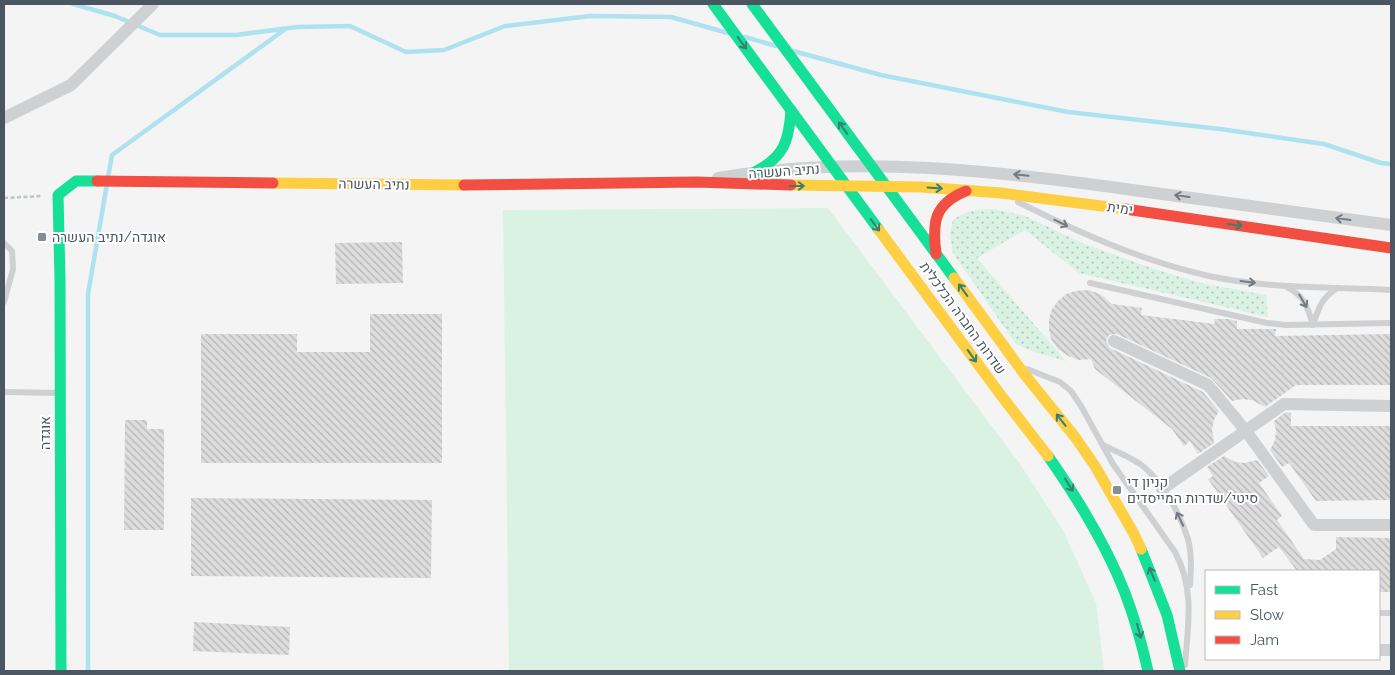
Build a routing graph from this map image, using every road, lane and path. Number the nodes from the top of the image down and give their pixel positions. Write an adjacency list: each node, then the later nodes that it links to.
1 (153, 4): 5 (street)
2 (713, 4): 4 (street, שדרות החברה הכלכלית, one-way to 4)
3 (752, 4): 6 (street, שדרות החברה הכלכלית, one-way to 3)
4 (791, 110): 7 (street, שדרות החברה הכלכלית); 8 (street)
5 (4, 118)
6 (872, 167): 7 (street, נתיב העשרה); 11 (street, שדרות החברה הכלכלית); 16 (street, ימית, one-way to 6)
7 (834, 168): 8 (street, נתיב העשרה); 10 (street, שדרות החברה הכלכלית)
8 (755, 172): 9 (street, נתיב העשרה)
9 (696, 182): 10 (street, נתיב העשרה, one-way to 10); 14 (street, נתיב העשרה)
10 (846, 185): 11 (street, ימית); 38 (street, שדרות החברה הכלכלית, one-way to 38)
11 (886, 186): 12 (street, ימית, one-way to 12); 19 (street, שדרות החברה הכלכלית)
12 (969, 190): 13 (street, ימית); 19 (street)
13 (1002, 193): 18 (street, ימית, one-way to 18); 21 (lane, one-way to 21)
14 (58, 195): 15 (path); 30 (street, אוגדה)
15 (4, 198)
16 (1391, 225)
17 (4, 243): 24 (lane)
18 (1391, 248)
19 (936, 255): 28 (street, שדרות החברה הכלכלית, one-way to 19)
20 (1090, 284): 26 (lane)
21 (1284, 286): 22 (lane); 26 (lane, one-way to 26)
22 (1337, 288): 23 (lane); 26 (lane)
23 (1391, 290)
24 (4, 301)
25 (1391, 323): 26 (lane)
26 (1313, 325)
27 (1114, 341): 32 (street)
28 (1019, 367): 33 (lane); 39 (street, שדרות החברה הכלכלית, one-way to 28)
29 (4, 392): 30 (lane)
30 (60, 393): 37 (street, אוגדה)
31 (1391, 406): 32 (street)
32 (1246, 431): 34 (street); 35 (street)
33 (1103, 444): 34 (lane); 36 (lane)
34 (1162, 490): 36 (lane, one-way to 34)
35 (1391, 525)
36 (1190, 601): 40 (lane)
37 (61, 671)
38 (1148, 671)
39 (1180, 671)
40 (1184, 671)

